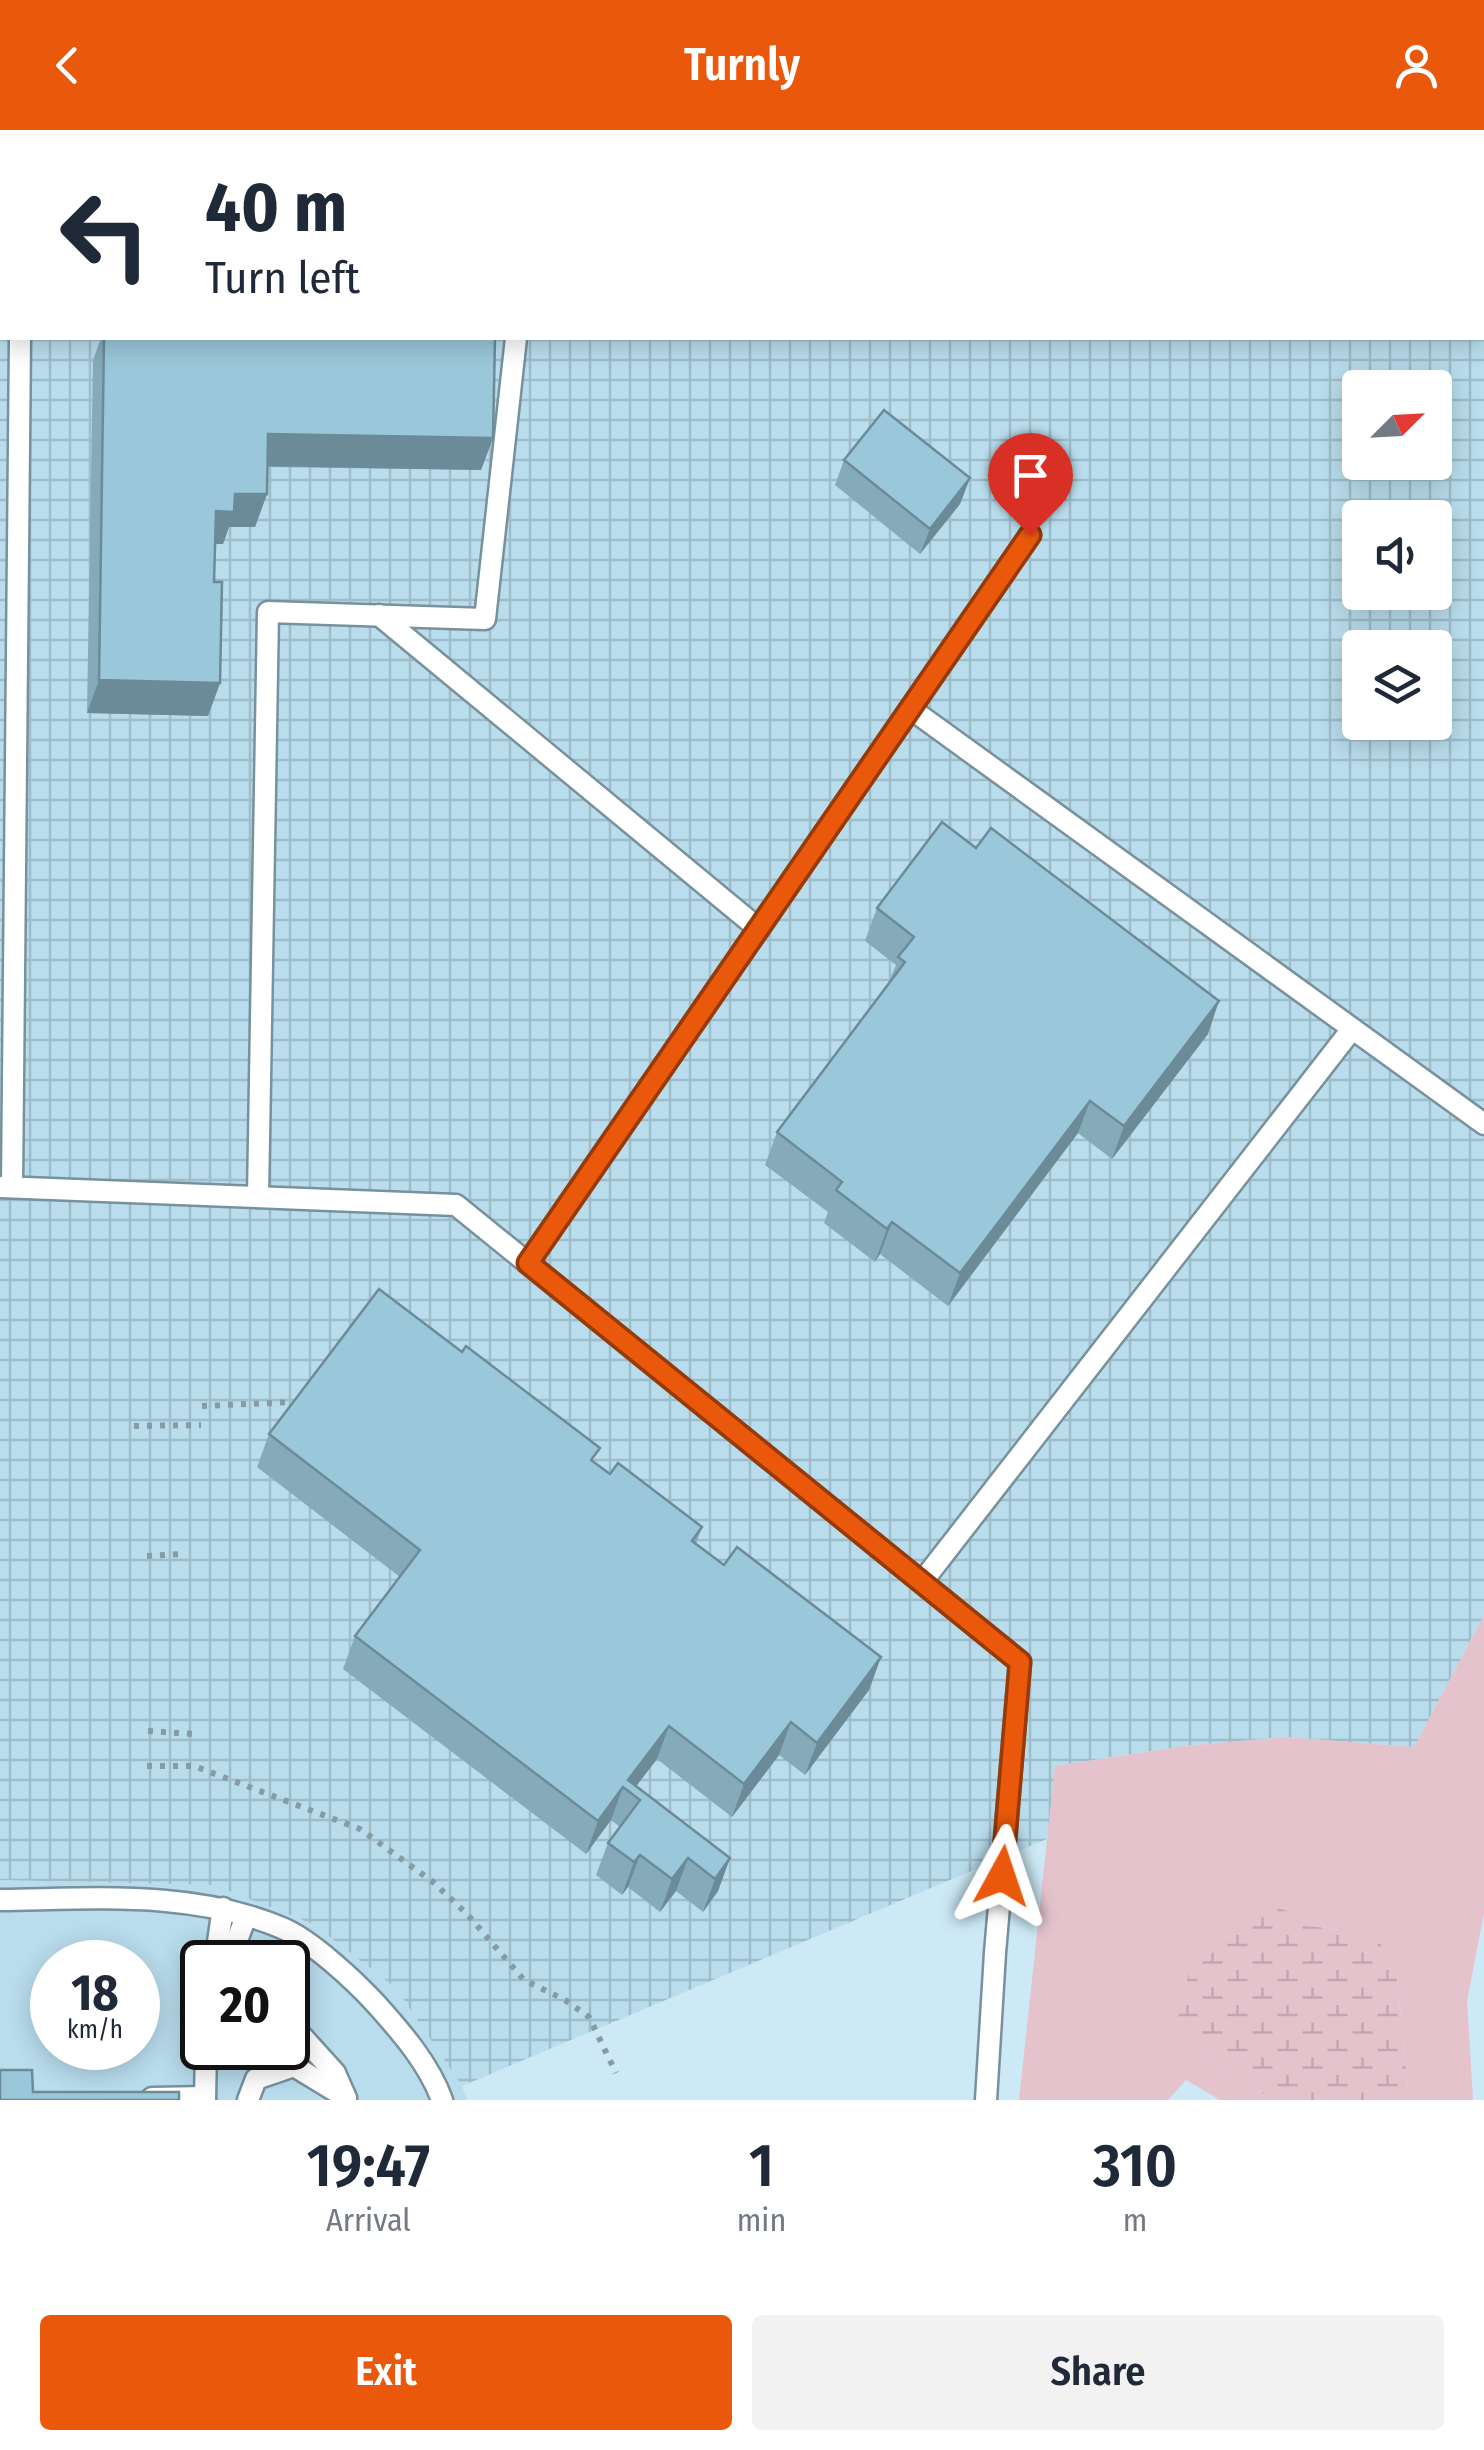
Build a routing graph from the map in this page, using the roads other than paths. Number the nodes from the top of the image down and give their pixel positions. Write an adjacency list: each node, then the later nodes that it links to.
1 (20, 340): 9 (lane)
2 (516, 340): 4 (lane)
3 (1030, 535): 5 (lane)
4 (379, 616): 6 (lane); 10 (lane)
5 (910, 709): 6 (lane); 7 (lane)
6 (759, 929): 11 (lane)
7 (1352, 1029): 8 (lane); 12 (lane)
8 (1484, 1124)
9 (6, 1187): 10 (lane)
10 (258, 1197): 11 (lane)
11 (528, 1263): 12 (lane)
12 (922, 1582): 25 (lane)
13 (0, 1900): 14 (lane)
14 (223, 1908): 15 (lane); 16 (lane)
15 (246, 1916): 17 (lane); 24 (lane)
16 (218, 1940)
17 (236, 1940)
18 (310, 2045): 22 (lane)
19 (206, 2070): 21 (lane)
20 (132, 2098): 21 (lane)
21 (205, 2098)
22 (346, 2098): 23 (lane)
23 (248, 2100)
24 (442, 2100)
25 (986, 2100)

